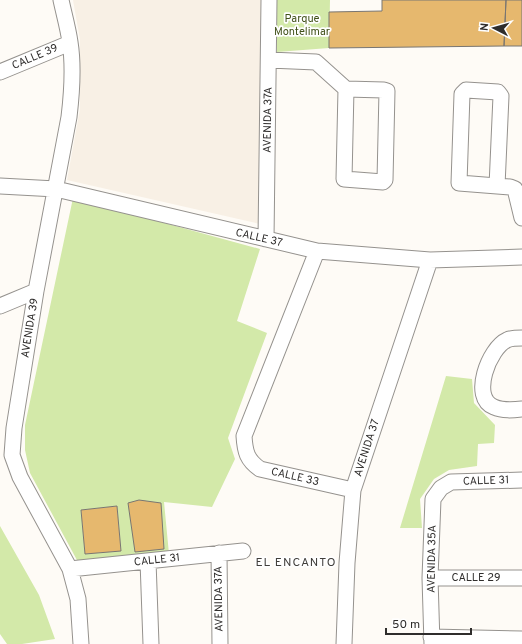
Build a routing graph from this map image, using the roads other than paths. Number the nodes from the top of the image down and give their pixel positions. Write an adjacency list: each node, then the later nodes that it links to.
1 (61, 0): 3 (street, AVENIDA 39)
2 (269, 0): 4 (street, AVENIDA 37A)
3 (70, 43): 5 (street, CALLE 39); 9 (street, AVENIDA 39)
4 (269, 60): 6 (street); 11 (street, AVENIDA 37A)
5 (0, 72)
6 (346, 89): 6 (street)
7 (0, 186): 9 (street, CALLE 37)
8 (497, 186): 8 (street); 10 (street)
9 (56, 189): 11 (street, CALLE 37); 15 (street, AVENIDA 39)
10 (522, 218)
11 (266, 240): 12 (street, CALLE 37)
12 (317, 251): 14 (street, CALLE 37); 22 (street, CALLE 33)
13 (522, 257): 14 (street, CALLE 37)
14 (430, 260): 22 (street, AVENIDA 37)
15 (36, 291): 16 (street); 19 (street, AVENIDA 39)
16 (0, 306)
17 (522, 338): 18 (street)
18 (522, 410)
19 (14, 428): 20 (street); 27 (street, AVENIDA 39)
20 (0, 434)
21 (522, 480): 23 (street, CALLE 31)
22 (353, 490): 35 (street, AVENIDA 37)
23 (433, 499): 28 (street, AVENIDA 35A)
24 (243, 551): 25 (street, CALLE 31)
25 (219, 553): 26 (street, CALLE 31); 34 (street, AVENIDA 37A)
26 (148, 561): 27 (street, CALLE 31); 33 (street)
27 (70, 568): 32 (street, AVENIDA 39)
28 (430, 578): 29 (street, CALLE 29); 31 (street, AVENIDA 35A)
29 (522, 578)
30 (522, 639): 31 (street)
31 (431, 640)
32 (81, 644)
33 (151, 644)
34 (220, 644)
35 (344, 644)

